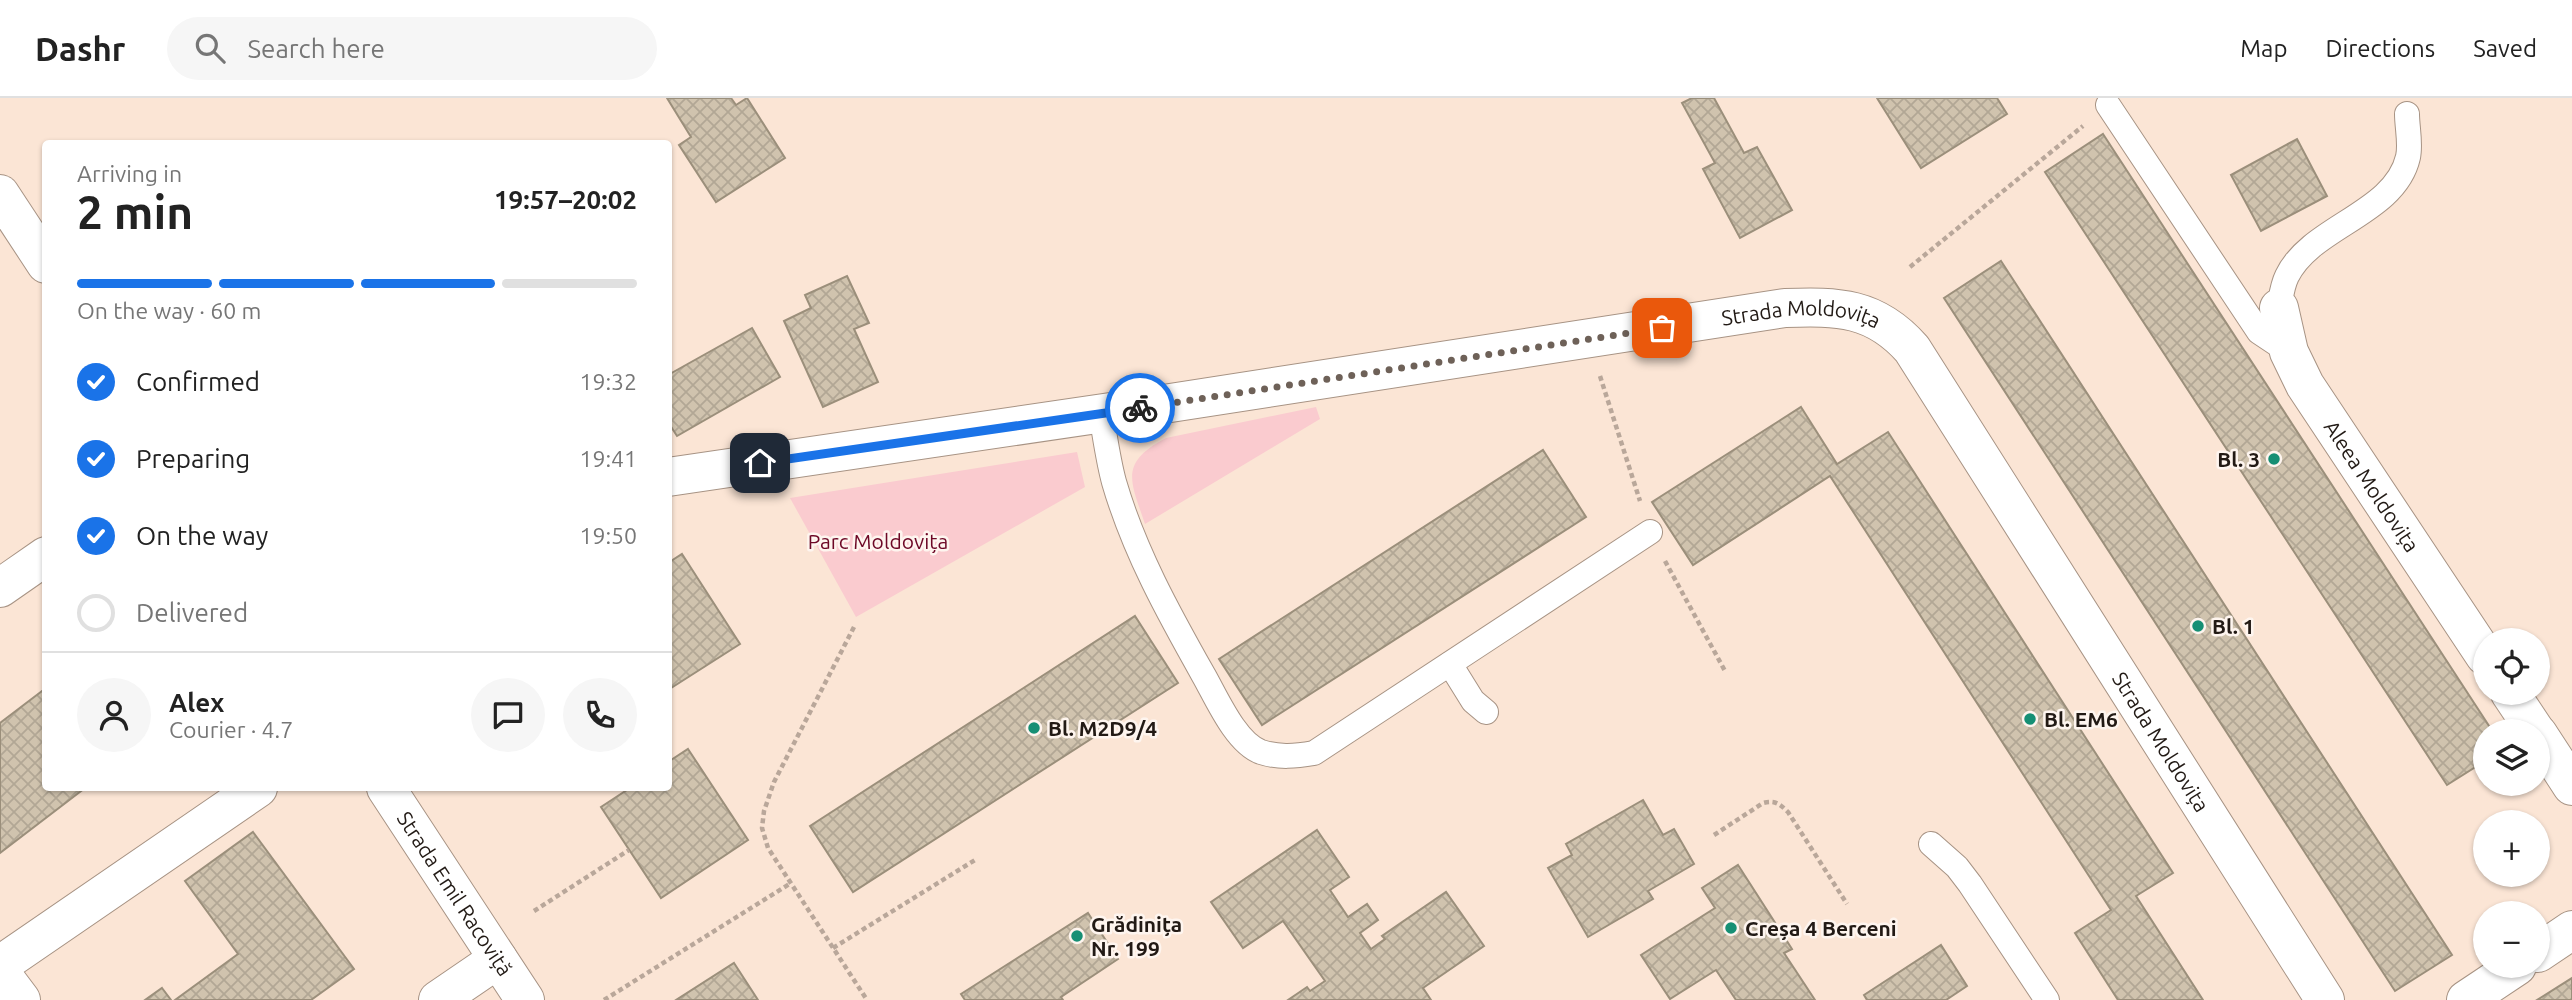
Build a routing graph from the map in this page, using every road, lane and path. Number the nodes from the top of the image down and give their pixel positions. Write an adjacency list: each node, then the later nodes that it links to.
1 (2108, 105): 5 (path); 7 (lane)
2 (2407, 114): 6 (lane)
3 (0, 194): 4 (street)
4 (42, 258)
5 (1910, 267)
6 (2279, 307): 7 (street, Aleea Moldovița)
7 (2289, 352): 14 (street, Aleea Moldovița)
8 (1101, 414): 9 (street, Strada Moldovița); 15 (lane); 41 (street, Strada Moldovița)
9 (672, 476)
10 (1650, 532): 15 (lane)
11 (42, 559): 12 (street)
12 (0, 588)
13 (854, 627): 25 (path)
14 (2473, 638)
15 (1450, 664): 16 (lane)
16 (1486, 712)
17 (2550, 753): 18 (street)
18 (2572, 786)
19 (254, 791): 32 (street)
20 (388, 791): 31 (street, Strada Emil Racoviță)
21 (1714, 835): 26 (path)
22 (1931, 844): 40 (lane)
23 (629, 850): 27 (path)
24 (975, 860): 30 (path)
25 (791, 883): 30 (path); 38 (path)
26 (1847, 904)
27 (534, 911)
28 (2572, 930): 29 (street)
29 (2550, 945)
30 (833, 948): 39 (path)
31 (498, 959): 36 (street); 37 (street, Strada Emil Racoviță)
32 (0, 965)
33 (0, 972): 35 (street)
34 (2499, 978): 42 (street)
35 (20, 1000)
36 (438, 1000)
37 (525, 1000)
38 (604, 1000)
39 (867, 1000)
40 (2047, 1000)
41 (2325, 1000)
42 (2466, 1000)

